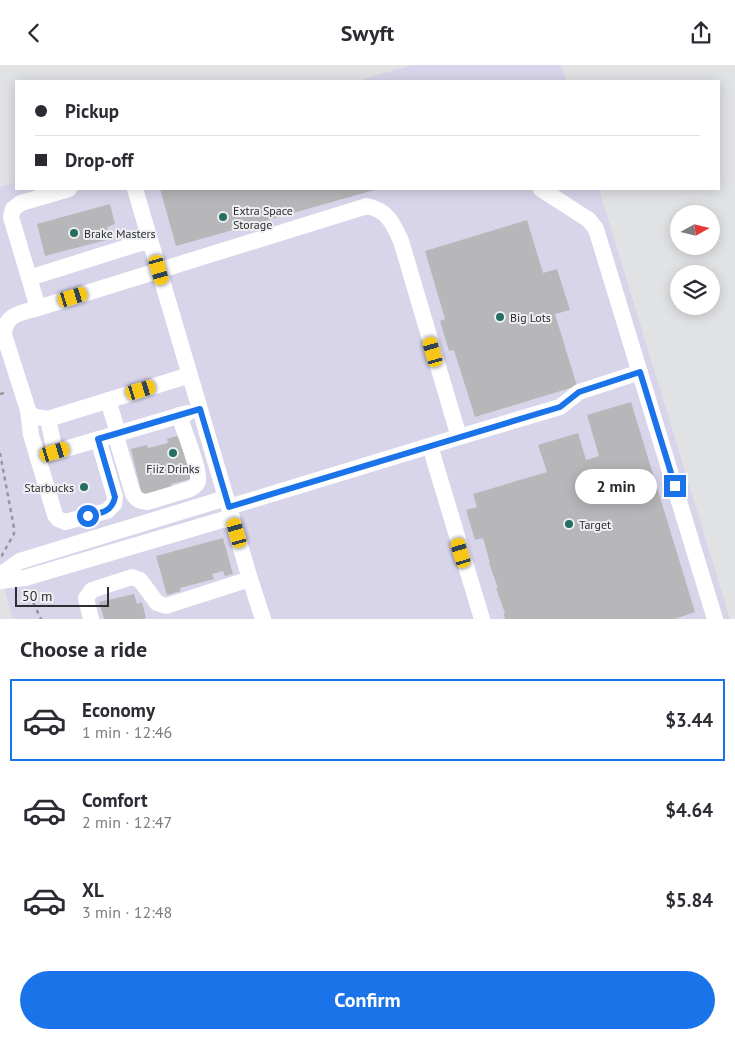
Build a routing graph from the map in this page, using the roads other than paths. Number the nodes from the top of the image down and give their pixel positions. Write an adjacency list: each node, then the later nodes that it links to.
1 (66, 190): 6 (lane)
2 (135, 190): 4 (lane)
3 (543, 190): 8 (lane)
4 (150, 240): 5 (lane); 6 (lane)
5 (159, 270): 7 (lane); 9 (lane); 16 (lane)
6 (30, 278): 7 (lane)
7 (38, 308): 12 (lane)
8 (640, 372): 16 (lane); 27 (lane)
9 (190, 375): 10 (lane); 11 (lane)
10 (108, 400): 14 (lane); 15 (lane)
11 (200, 409): 13 (lane); 19 (lane)
12 (28, 410): 14 (lane); 17 (lane)
13 (179, 415): 15 (lane); 15 (lane)
14 (48, 419): 17 (lane)
15 (118, 433): 17 (lane)
16 (459, 437): 18 (lane)
17 (98, 439)
18 (430, 446): 19 (lane); 26 (lane)
19 (229, 507): 20 (lane); 21 (lane); 22 (lane)
20 (0, 575)
21 (250, 579): 23 (lane); 25 (lane)
22 (0, 581)
23 (168, 612): 24 (lane)
24 (91, 619)
25 (263, 619)
26 (482, 619)
27 (715, 619)

